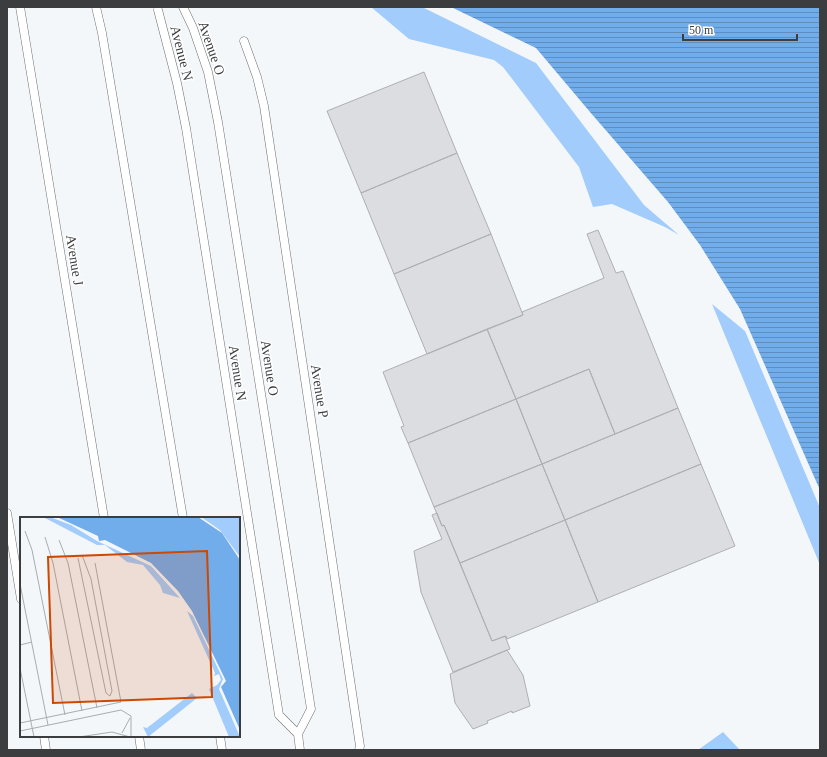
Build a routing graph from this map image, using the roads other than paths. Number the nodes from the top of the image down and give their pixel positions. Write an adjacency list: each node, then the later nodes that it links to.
1 (20, 7): 7 (lane, Avenue J)
2 (96, 7): 8 (lane)
3 (183, 7): 10 (lane, Avenue O)
4 (158, 10): 10 (lane, Avenue N)
5 (244, 41): 14 (lane, Avenue P)
6 (7, 513): 9 (lane)
7 (104, 517)
8 (183, 517)
9 (20, 593)
10 (298, 734): 18 (lane)
11 (44, 737): 15 (lane)
12 (139, 737): 16 (lane)
13 (220, 737): 17 (lane)
14 (360, 748)
15 (46, 750)
16 (141, 750)
17 (222, 750)
18 (300, 750)

